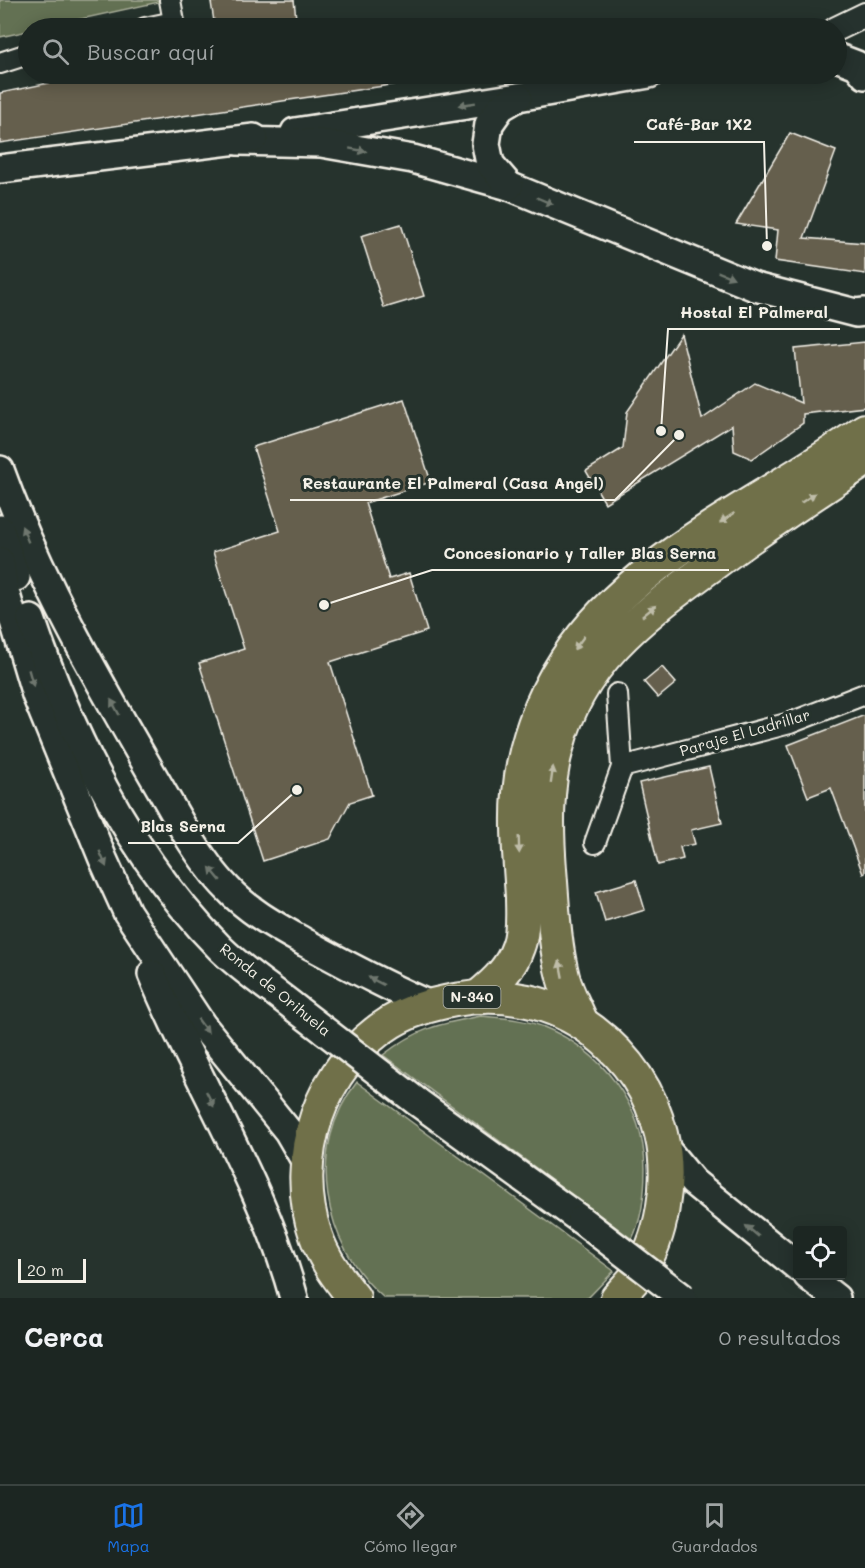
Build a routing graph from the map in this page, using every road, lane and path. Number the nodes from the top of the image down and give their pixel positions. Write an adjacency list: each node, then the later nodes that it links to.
1 (170, 0): 3 (street)
2 (865, 15): 4 (street)
3 (173, 18)
4 (847, 25)
5 (18, 57): 6 (street)
6 (0, 63)
7 (592, 84): 8 (main road)
8 (518, 97): 9 (main road, one-way to 9); 11 (main road)
9 (237, 141): 10 (main road); 11 (main road, one-way to 11)
10 (0, 169)
11 (509, 186): 12 (main road, one-way to 12)
12 (862, 314)
13 (865, 430): 23 (highway, N-340, one-way to 23)
14 (865, 460): 25 (highway, one-way to 14)
15 (0, 470): 24 (main road, one-way to 15)
16 (0, 529): 33 (main road, Ronda de Orihuela, bridge)
17 (0, 561): 22 (main road, one-way to 22)
18 (617, 694): 20 (street)
19 (865, 694): 20 (street, Paraje El Ladrillar)
20 (622, 767): 21 (street)
21 (595, 843)
22 (127, 912): 27 (main road, one-way to 27); 30 (main road, one-way to 30)
23 (479, 996): 24 (highway, N-340); 25 (highway, N-340)
24 (430, 1005): 27 (highway, N-340)
25 (582, 1023): 26 (highway, N-340)
26 (665, 1148): 28 (main road, one-way to 26); 32 (highway, N-340)
27 (306, 1162): 31 (highway, N-340)
28 (793, 1264)
29 (814, 1280): 34 (main road)
30 (294, 1298)
31 (354, 1298)
32 (617, 1298)
33 (683, 1298)
34 (836, 1298)

